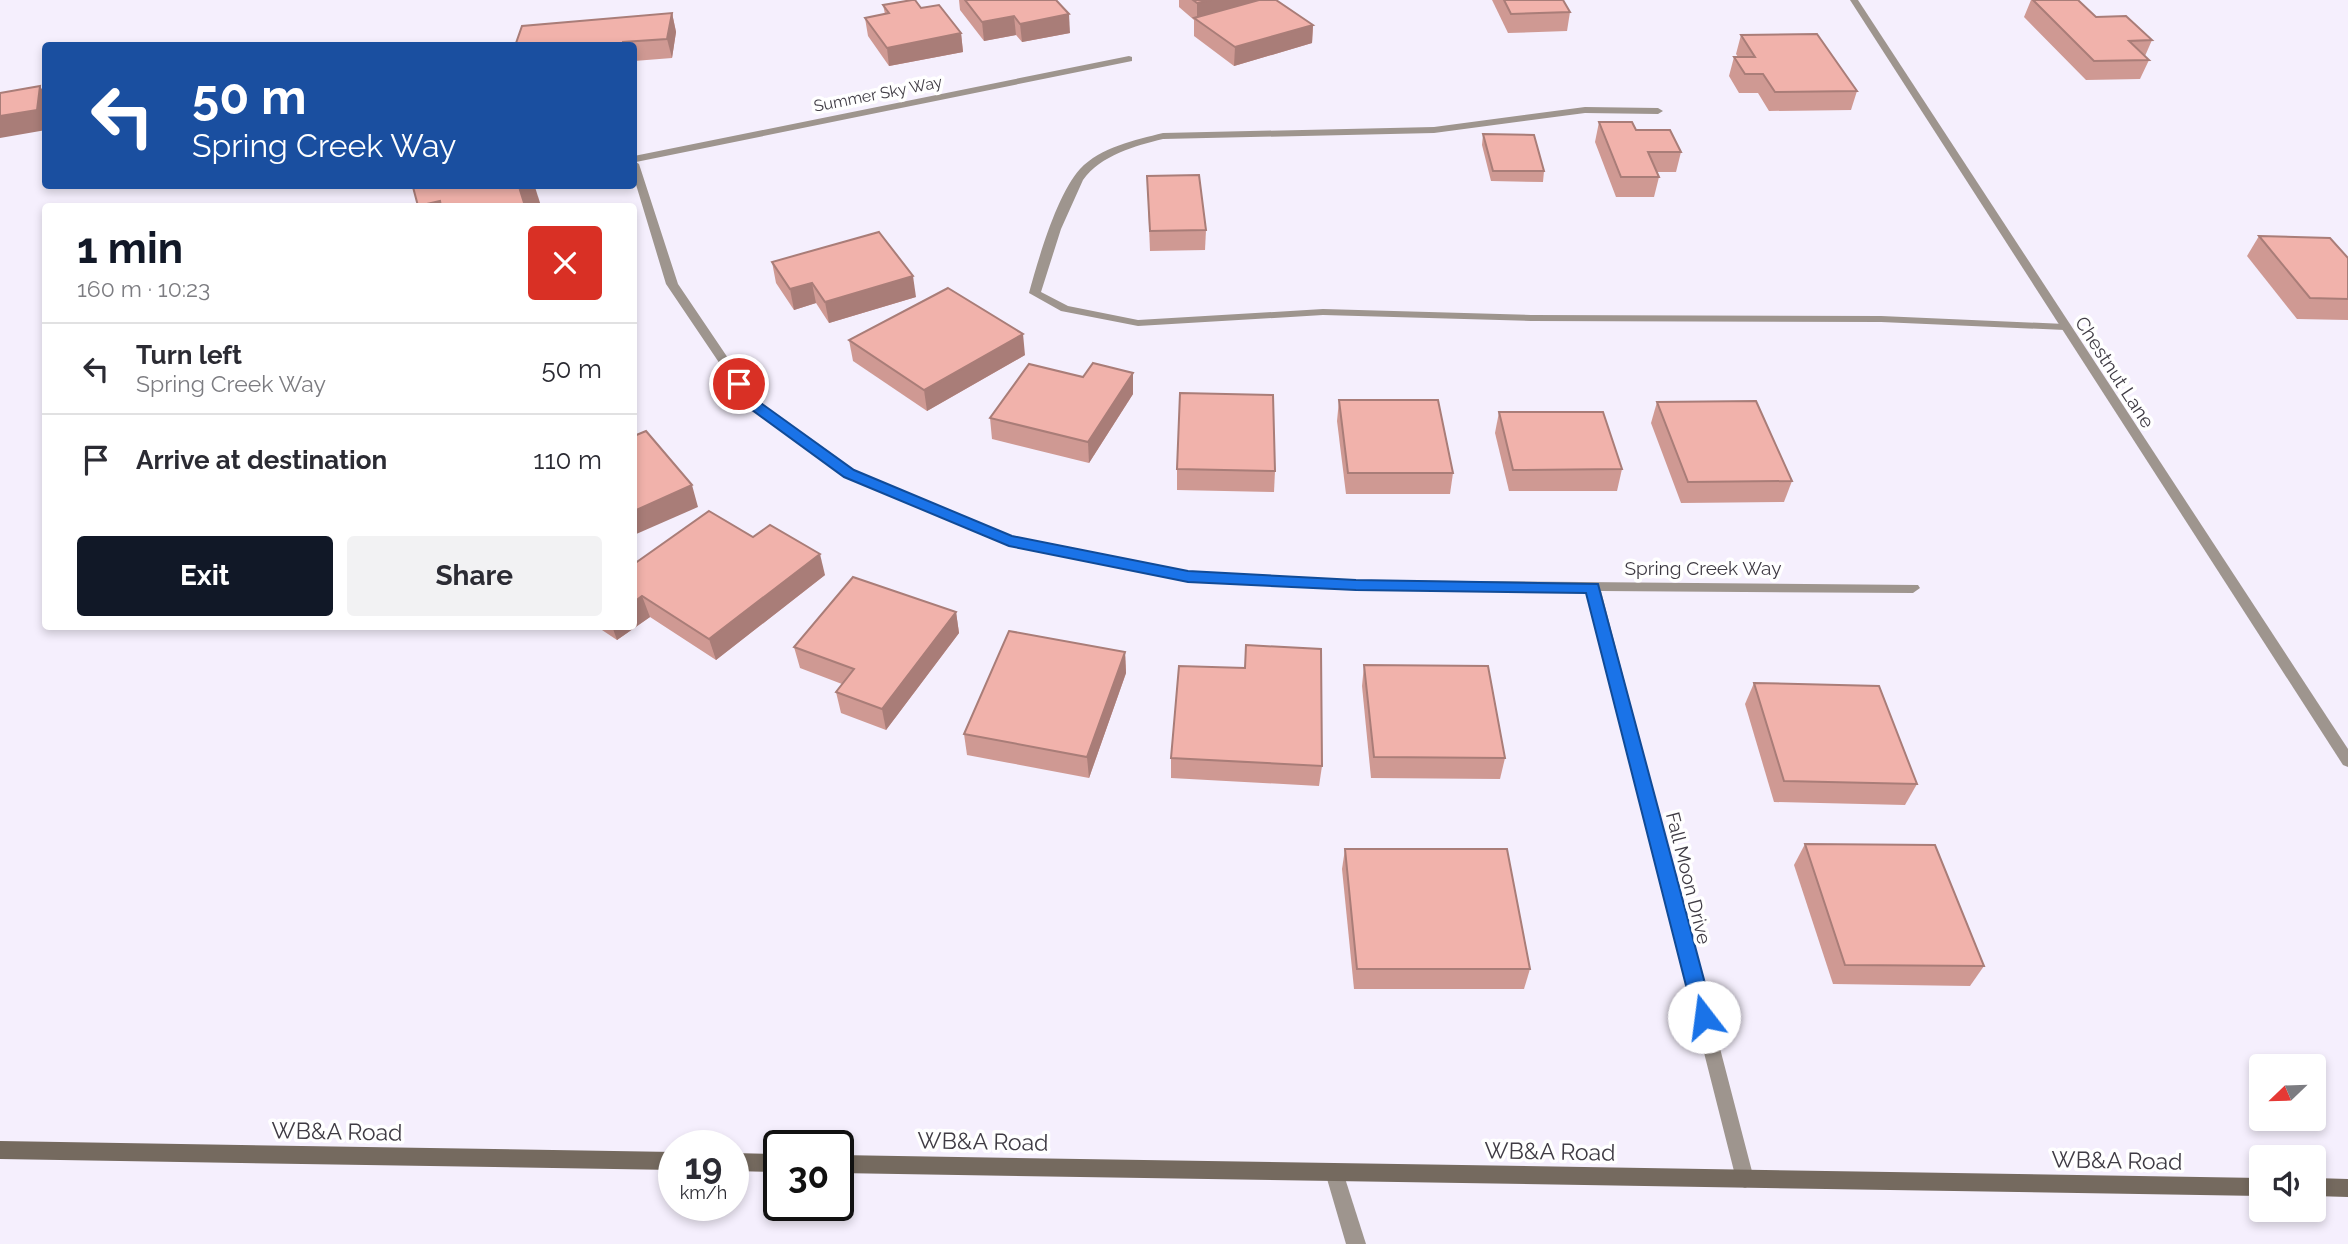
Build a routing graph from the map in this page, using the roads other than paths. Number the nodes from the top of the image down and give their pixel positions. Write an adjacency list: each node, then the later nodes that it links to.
1 (1854, 0): 6 (street, Chestnut Lane)
2 (1129, 59): 4 (street, Summer Sky Way)
3 (1658, 111): 6 (street)
4 (637, 161)
5 (637, 172): 7 (street, Spring Creek Way)
6 (2065, 327): 9 (street, Chestnut Lane)
7 (1593, 587): 8 (street, Spring Creek Way); 14 (street, Fall Moon Drive)
8 (1913, 588)
9 (2348, 761)
10 (0, 1150): 11 (street, WB&A Road)
11 (658, 1161)
12 (854, 1164): 13 (street, WB&A Road)
13 (1334, 1172): 14 (street, WB&A Road); 18 (street)
14 (1745, 1179): 15 (street, WB&A Road)
15 (2249, 1187)
16 (2326, 1188): 17 (street)
17 (2348, 1188)
18 (1356, 1244)

